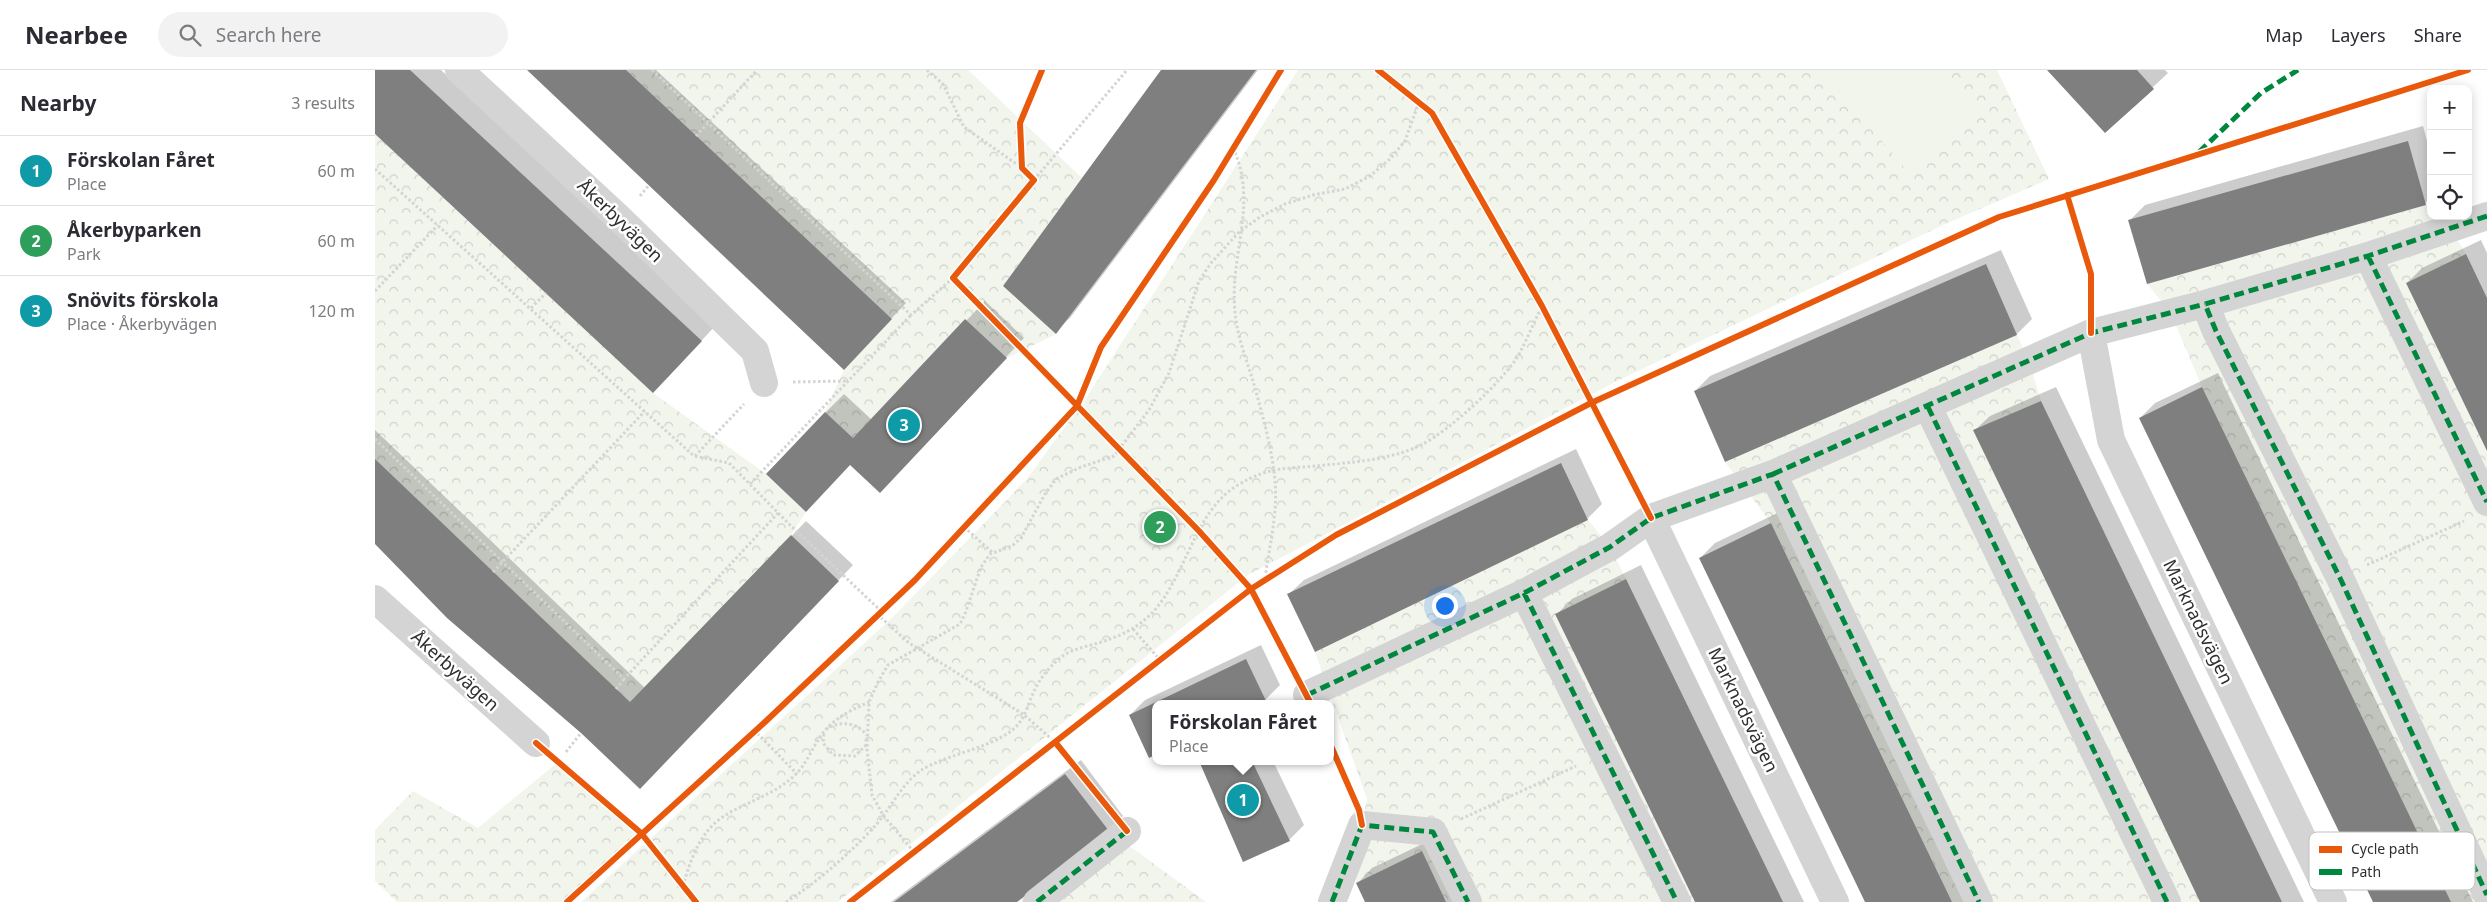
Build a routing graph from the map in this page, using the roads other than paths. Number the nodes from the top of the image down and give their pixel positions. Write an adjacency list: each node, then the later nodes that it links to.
1 (459, 70): 6 (street, Åkerbyvägen)
2 (2487, 216): 3 (street)
3 (2368, 256): 4 (street); 9 (street)
4 (2205, 304): 5 (street); 16 (street)
5 (2091, 333): 7 (street); 17 (street, Marknadsvägen)
6 (764, 383)
7 (1927, 407): 8 (street); 27 (street)
8 (1773, 474): 10 (street); 26 (street)
9 (2478, 510)
10 (1651, 518): 11 (street); 25 (street, Marknadsvägen)
11 (1524, 593): 13 (street); 24 (street)
12 (375, 599): 14 (street, Åkerbyvägen)
13 (1307, 695)
14 (536, 743)
15 (1127, 831): 21 (street)
16 (2458, 832)
17 (2309, 852)
18 (2475, 869): 20 (street)
19 (2327, 890): 28 (street, Marknadsvägen)
20 (2487, 895)
21 (1037, 902)
22 (1332, 902): 23 (street)
23 (1468, 902)
24 (1677, 902)
25 (1835, 902)
26 (1979, 902)
27 (2167, 902)
28 (2333, 902)

